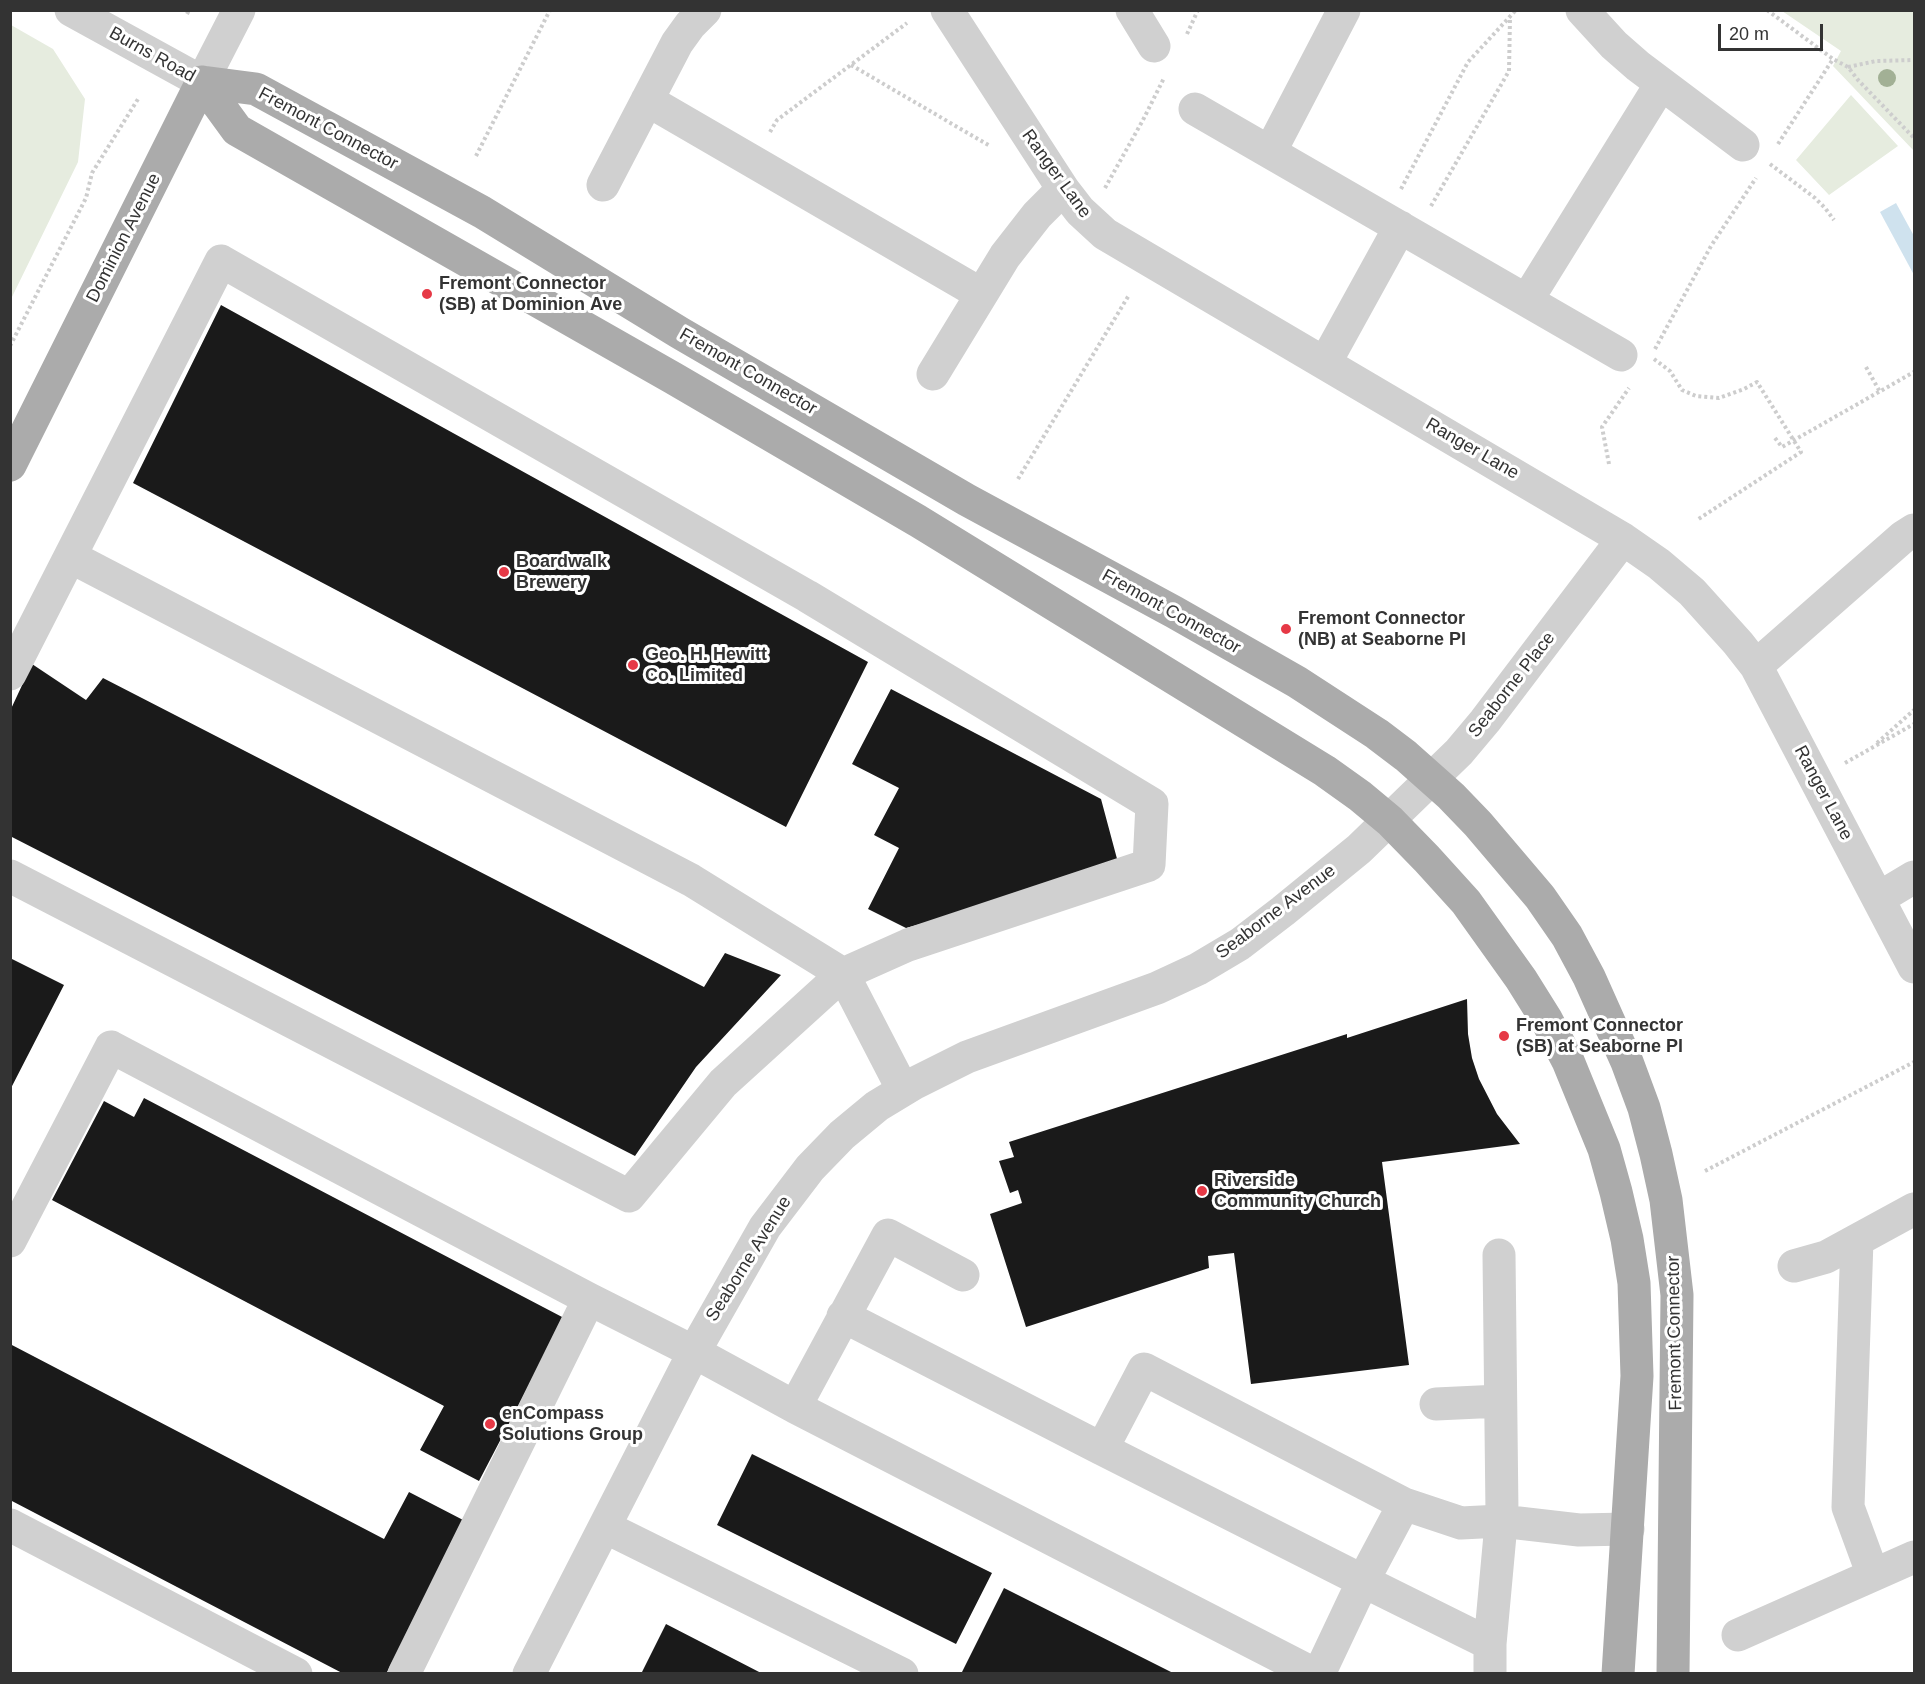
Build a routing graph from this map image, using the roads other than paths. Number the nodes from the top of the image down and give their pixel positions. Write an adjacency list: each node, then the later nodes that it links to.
1 (71, 10): 9 (street, Burns Road)
2 (239, 10): 9 (street, Dominion Avenue)
3 (705, 10): 11 (street)
4 (946, 10): 16 (street, Ranger Lane)
5 (1132, 10): 8 (street)
6 (1344, 10): 13 (street)
7 (1582, 10): 10 (street)
8 (1169, 51)
9 (202, 82): 23 (main road, Dominion Avenue); 29 (main road, Fremont Connector); 30 (main road)
10 (1660, 84): 14 (street); 19 (street)
11 (647, 100): 15 (street); 18 (street)
12 (1195, 110): 13 (street)
13 (1270, 152): 17 (street)
14 (1760, 157)
15 (603, 185)
16 (1063, 189): 18 (street); 20 (street, Ranger Lane)
17 (1400, 227): 19 (street); 20 (street)
18 (981, 294): 22 (street)
19 (1527, 300): 21 (street)
20 (1325, 363): 25 (street, Ranger Lane)
21 (1627, 369)
22 (933, 374)
23 (10, 465)
24 (1914, 530): 27 (street)
25 (1623, 539): 27 (street, Ranger Lane); 29 (street, Seaborne Place)
26 (71, 557): 28 (street); 35 (street); 35 (street)
27 (1756, 666): 33 (street, Ranger Lane)
28 (10, 674)
29 (1433, 779): 30 (street, Seaborne Place); 66 (main road, Fremont Connector)
30 (1389, 821): 36 (street, Seaborne Avenue); 54 (main road)
31 (10, 876): 35 (street)
32 (1914, 877): 33 (street)
33 (1879, 898): 34 (street, Ranger Lane)
34 (1914, 967)
35 (843, 974): 36 (street)
36 (903, 1090): 45 (street, Seaborne Avenue)
37 (1914, 1209): 38 (street)
38 (1857, 1240): 41 (street); 56 (street)
39 (10, 1241): 43 (street)
40 (1499, 1255): 46 (street)
41 (1794, 1266)
42 (963, 1275): 44 (street)
43 (589, 1299): 45 (street); 61 (street)
44 (843, 1316): 48 (street); 49 (street)
45 (694, 1352): 48 (street); 53 (street, Seaborne Avenue)
46 (1500, 1401): 47 (street); 51 (street)
47 (1436, 1404)
48 (795, 1407): 64 (street)
49 (1102, 1449): 50 (street); 57 (street)
50 (1404, 1504): 51 (street); 57 (street)
51 (1501, 1521): 54 (street); 59 (street)
52 (10, 1525): 60 (street)
53 (605, 1527): 62 (street, Seaborne Avenue); 63 (street)
54 (1628, 1529): 65 (main road)
55 (1914, 1557): 56 (street)
56 (1873, 1575): 58 (street)
57 (1363, 1581): 59 (street); 64 (street)
58 (1738, 1635)
59 (1490, 1659)
60 (296, 1674)
61 (404, 1674)
62 (529, 1674)
63 (902, 1674)
64 (1317, 1674)
65 (1618, 1674)
66 (1673, 1674)

